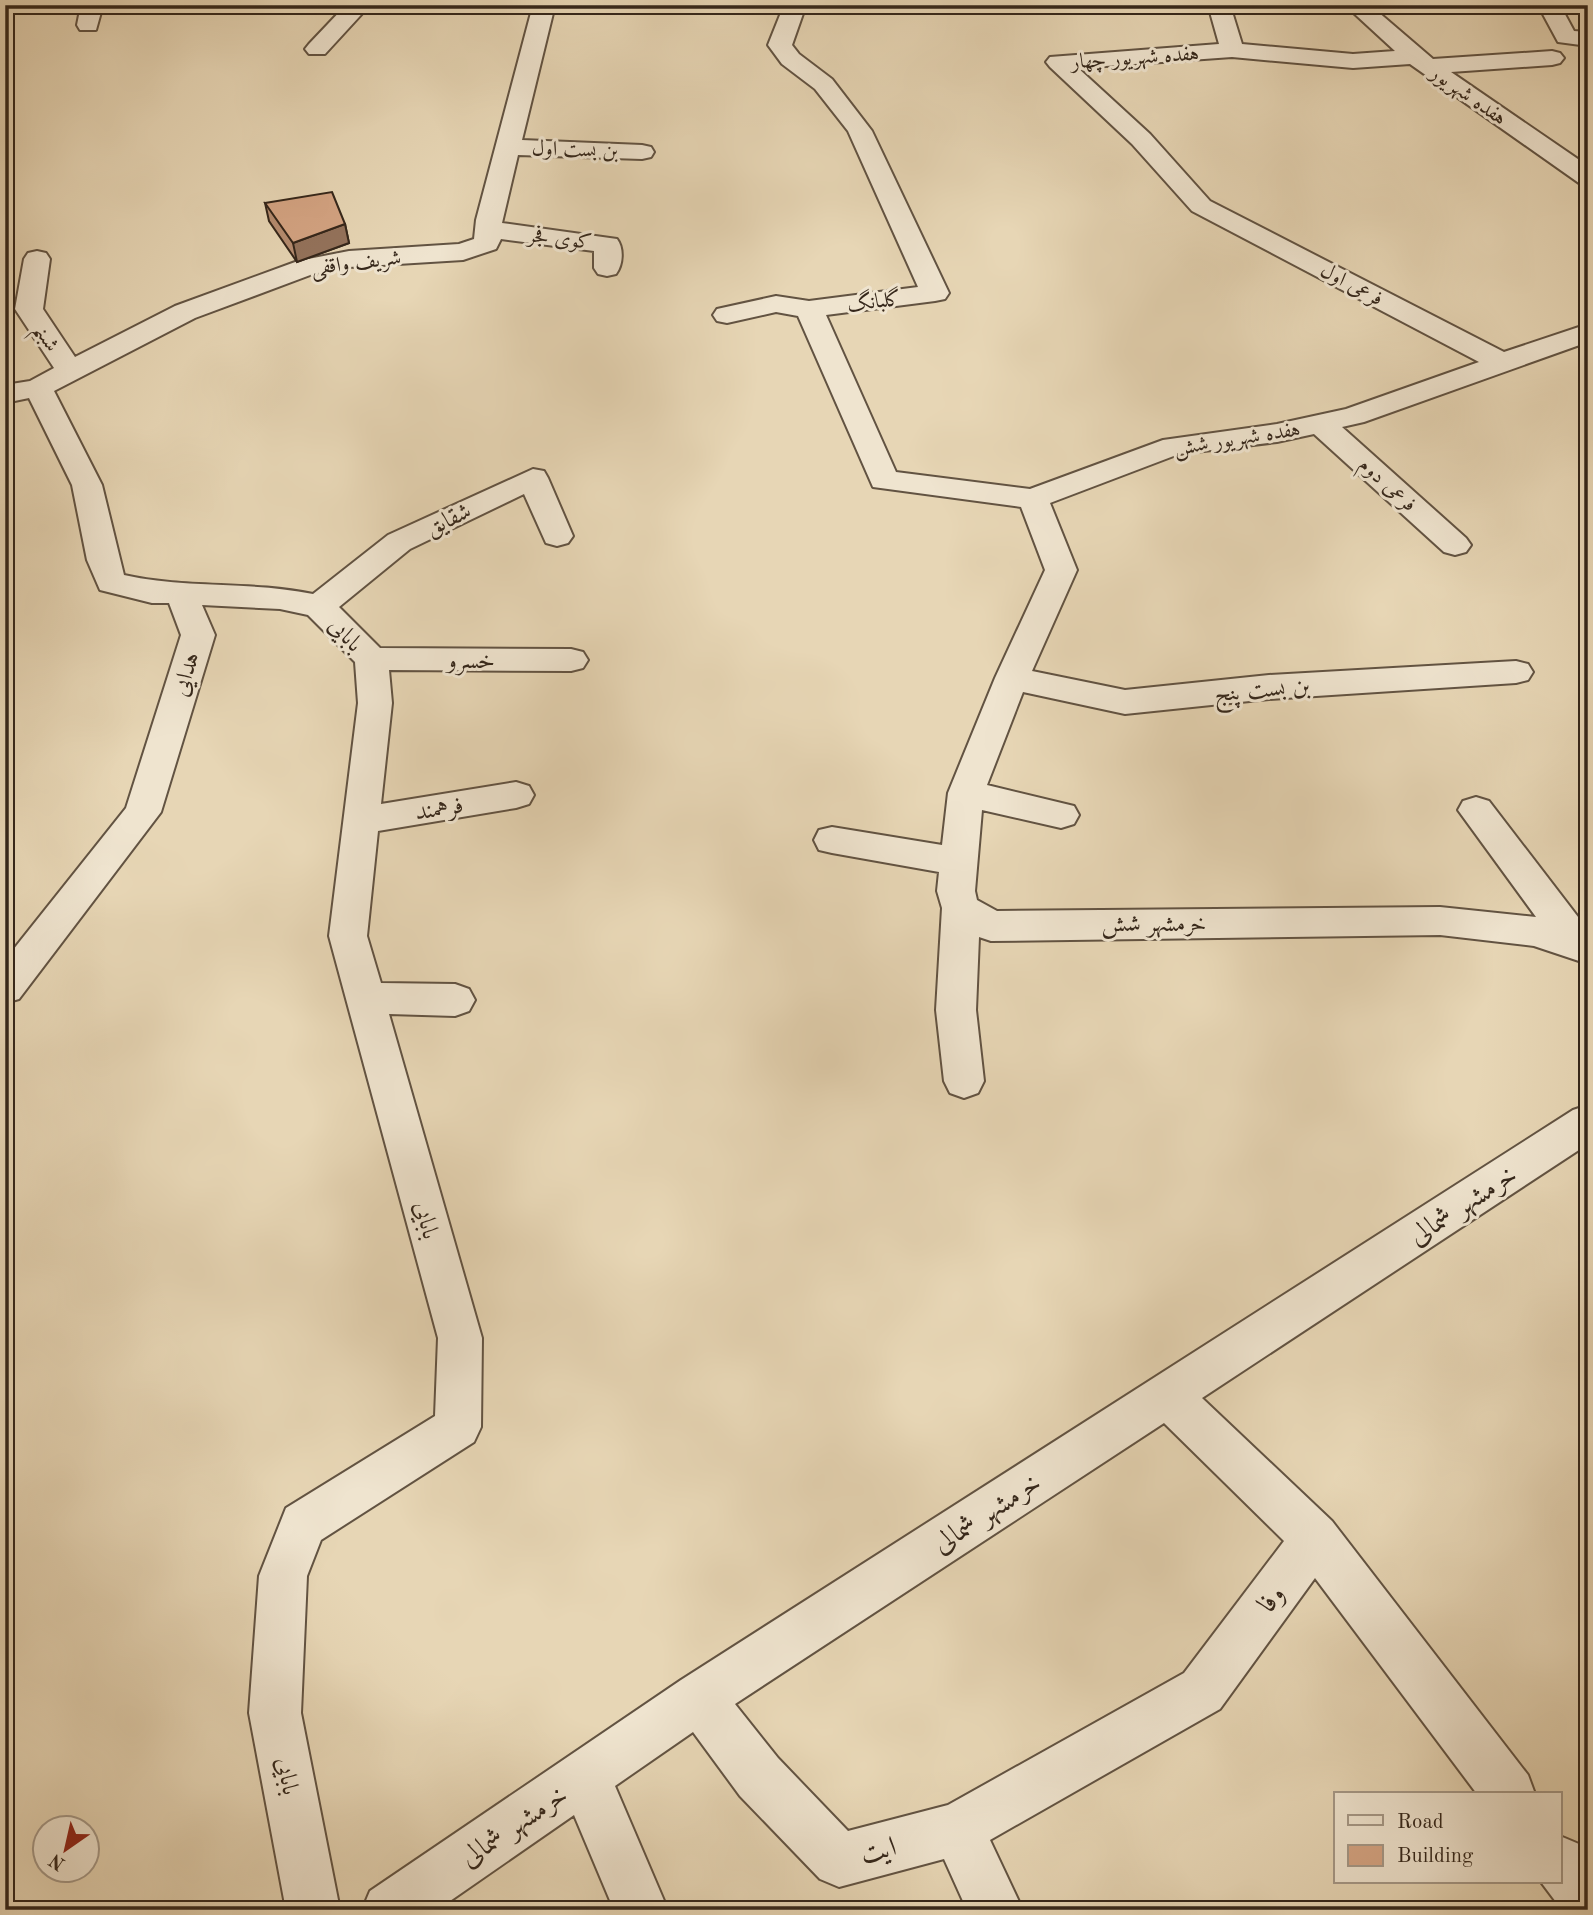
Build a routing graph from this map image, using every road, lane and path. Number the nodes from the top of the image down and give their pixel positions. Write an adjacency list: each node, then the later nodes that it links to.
1 (359, 5): 8 (street)
2 (544, 5): 12 (street)
3 (795, 5): 21 (street, گلبانگ)
4 (1219, 5): 9 (street)
5 (1356, 5): 11 (street, هفده شهریور)
6 (1549, 5): 7 (street)
7 (1588, 39)
8 (317, 49)
9 (1232, 50): 11 (street, هفده شهریور چهار); 17 (street, هفده شهریور چهار)
10 (1552, 58): 11 (street, هفده شهریور چهار)
11 (1421, 62): 15 (street, هفده شهریور)
12 (508, 147): 14 (street, بن بست اول); 18 (street)
13 (1588, 149): 15 (street)
14 (642, 152)
15 (1551, 152): 16 (street, هفده شهریور)
16 (1588, 178)
17 (1201, 205): 24 (street, فرعی اول)
18 (488, 229): 20 (street, کوی فجر); 25 (street, شریف واقفی)
19 (37, 259): 25 (street, شبنم)
20 (607, 268)
21 (809, 309): 22 (street); 29 (street, گلبانگ)
22 (727, 315)
23 (1586, 335): 24 (street, هفده شهریور شش)
24 (1503, 363): 28 (street, هفده شهریور شش)
25 (70, 371): 26 (street, شریف واقفی)
26 (38, 388): 27 (street, شریف واقفی); 32 (street)
27 (5, 394)
28 (1321, 424): 29 (street, هفده شهریور شش); 31 (street, فرعی دوم)
29 (1033, 499): 37 (street)
30 (557, 536): 33 (street, شقایق)
31 (1455, 545)
32 (181, 593): 33 (street, بابایی); 47 (street, هدایی)
33 (319, 606): 34 (street, بابایی)
34 (371, 659): 35 (street, خسرو); 42 (street, بابایی)
35 (570, 660)
36 (1516, 672): 37 (street, بن بست پنج)
37 (1012, 678): 38 (street)
38 (966, 793): 41 (street); 44 (street)
39 (516, 795): 42 (street, فرهمند)
40 (1476, 810): 46 (street)
41 (1061, 815)
42 (362, 820): 48 (street, بابایی)
43 (832, 840): 44 (street)
44 (959, 862): 45 (street)
45 (961, 908): 46 (street, خرمشهر شش); 50 (street)
46 (1582, 947)
47 (5, 988)
48 (366, 998): 49 (street); 60 (street, بابایی)
49 (455, 1000)
50 (964, 1081)
51 (1588, 1122): 52 (street, خرمشهر شمالی)
52 (1166, 1394): 53 (street); 54 (street, خرمشهر شمالی)
53 (1315, 1538): 56 (street); 57 (street, وفا)
54 (699, 1698): 55 (street, خرمشهر شمالی); 57 (street, ایت)
55 (584, 1776): 61 (street, خرمشهر شمالی); 62 (street)
56 (1506, 1792)
57 (957, 1829): 63 (street)
58 (1562, 1866): 59 (street)
59 (1588, 1900)
60 (313, 1910)
61 (389, 1910)
62 (641, 1910)
63 (996, 1910)

